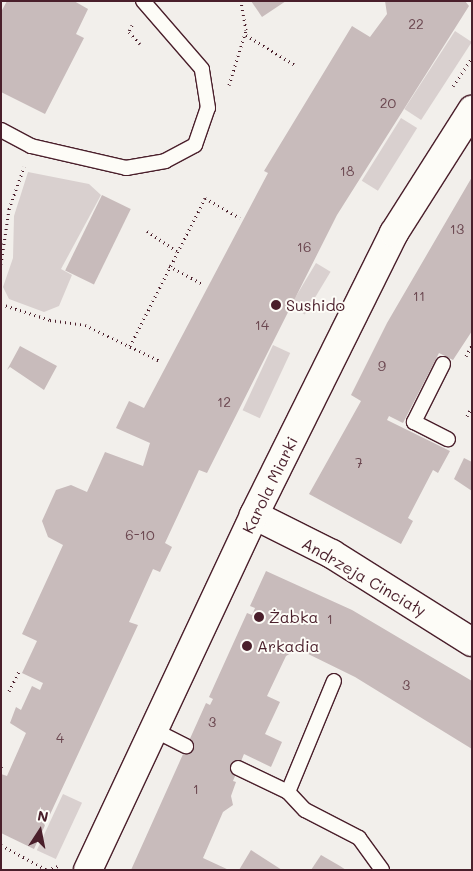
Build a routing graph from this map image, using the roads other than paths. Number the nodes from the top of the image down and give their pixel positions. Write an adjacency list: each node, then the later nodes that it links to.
1 (143, 1): 3 (lane)
2 (472, 110): 6 (street, Karola Miarki)
3 (1, 130)
4 (444, 364): 5 (lane)
5 (448, 440)
6 (254, 515): 7 (street, Andrzeja Cinciały); 9 (street, Karola Miarki)
7 (472, 642)
8 (334, 681): 12 (lane)
9 (154, 730): 10 (lane); 13 (street, Karola Miarki)
10 (186, 746)
11 (238, 768): 12 (lane)
12 (288, 792): 14 (lane)
13 (88, 870)
14 (382, 870)

